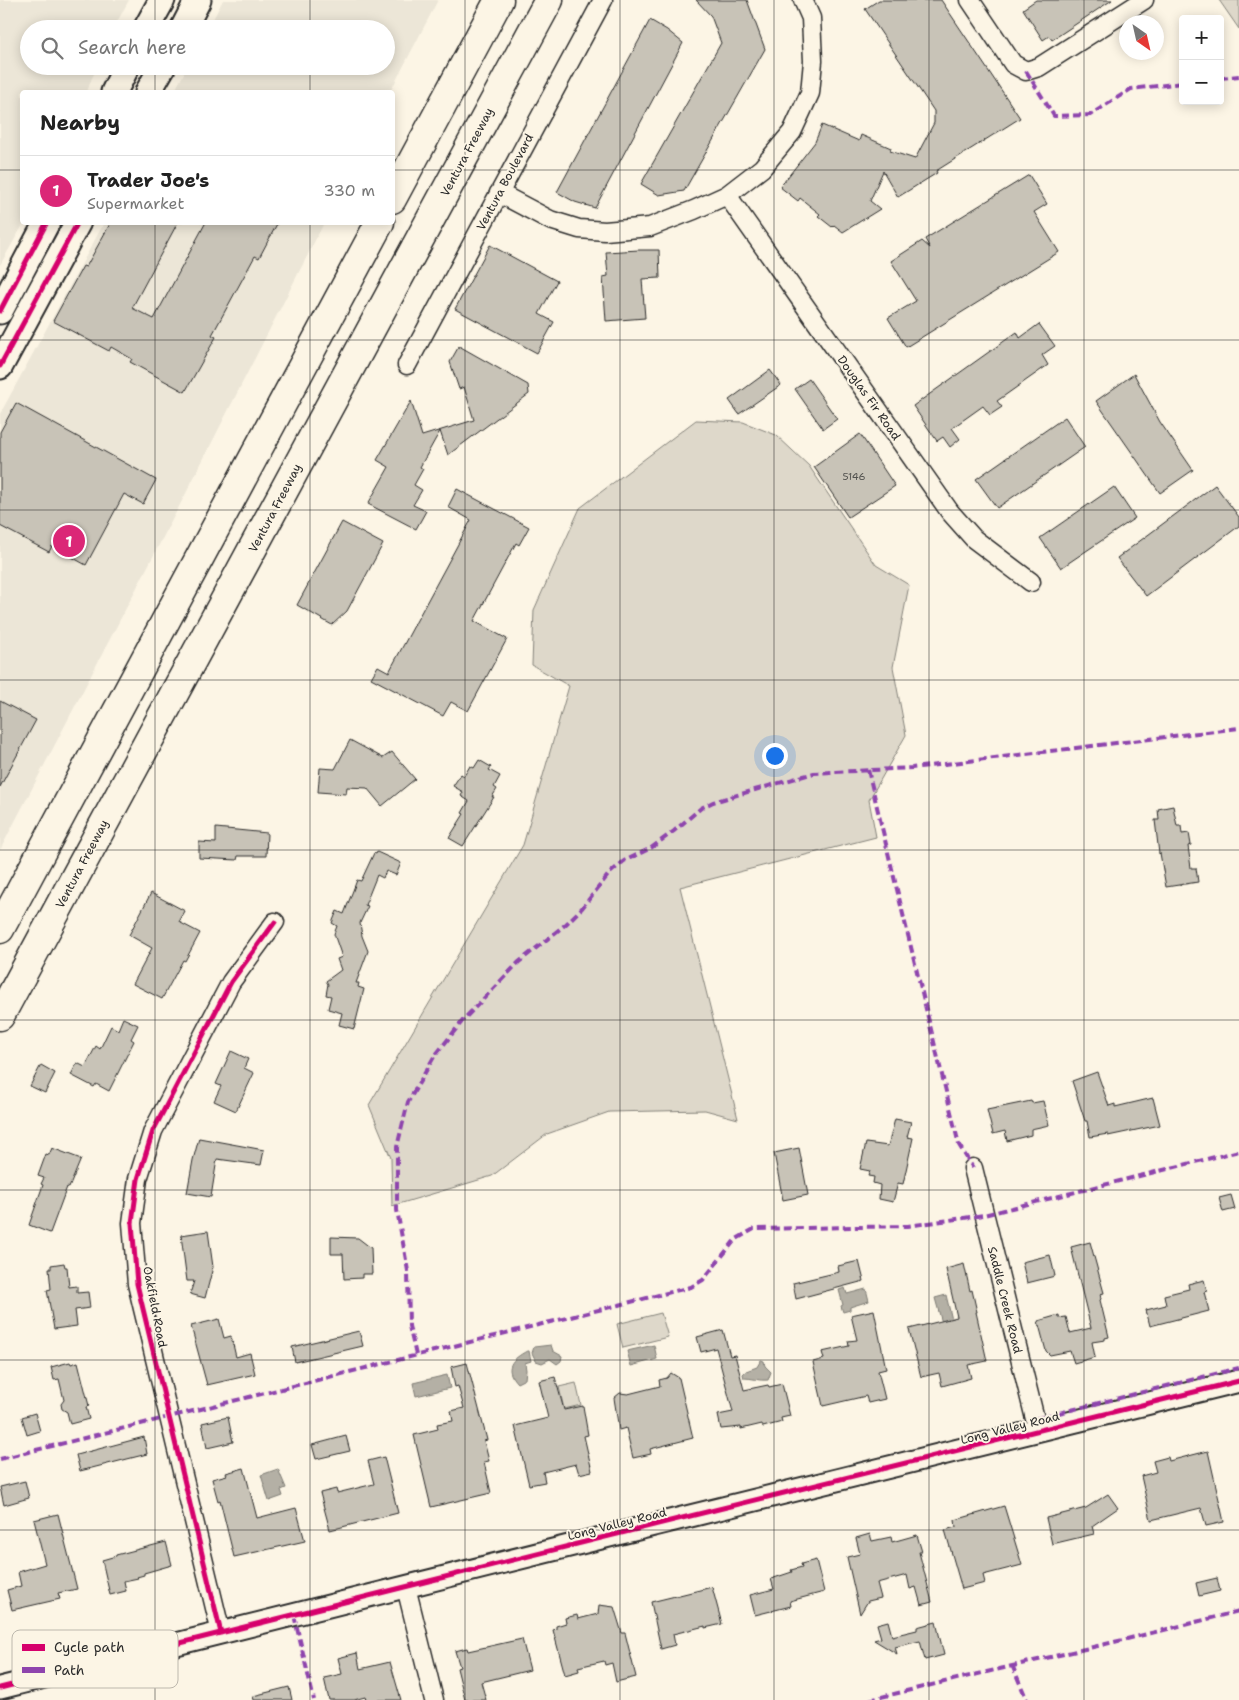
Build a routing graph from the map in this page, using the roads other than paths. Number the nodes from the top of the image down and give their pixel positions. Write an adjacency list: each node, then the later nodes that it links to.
1 (162, 0): 9 (main road)
2 (198, 0): 10 (main road)
3 (499, 0): 15 (highway)
4 (549, 0): 28 (highway, Ventura Freeway)
5 (603, 0): 16 (street, Ventura Boulevard)
6 (804, 0): 17 (street)
7 (970, 0): 8 (street)
8 (1144, 0)
9 (151, 20)
10 (188, 20)
11 (122, 75): 13 (main road)
12 (158, 75): 14 (main road)
13 (115, 90)
14 (149, 90)
15 (395, 192)
16 (498, 193): 17 (street); 23 (street, Ventura Boulevard)
17 (727, 195): 25 (street, Douglas Fir Road)
18 (45, 225): 21 (main road)
19 (76, 225): 22 (main road)
20 (378, 225): 27 (highway)
21 (0, 310): 22 (main road)
22 (24, 322): 24 (main road)
23 (407, 365)
24 (0, 366)
25 (1031, 582)
26 (275, 922): 33 (street, Oakfield Road)
27 (0, 929)
28 (0, 1016)
29 (973, 1168): 31 (street, Saddle Creek Road)
30 (1239, 1381): 31 (street, Long Valley Road)
31 (1038, 1431): 32 (street, Long Valley Road)
32 (406, 1587): 33 (street, Long Valley Road); 35 (street)
33 (221, 1633): 34 (street, Long Valley Road)
34 (178, 1644)
35 (434, 1700)

